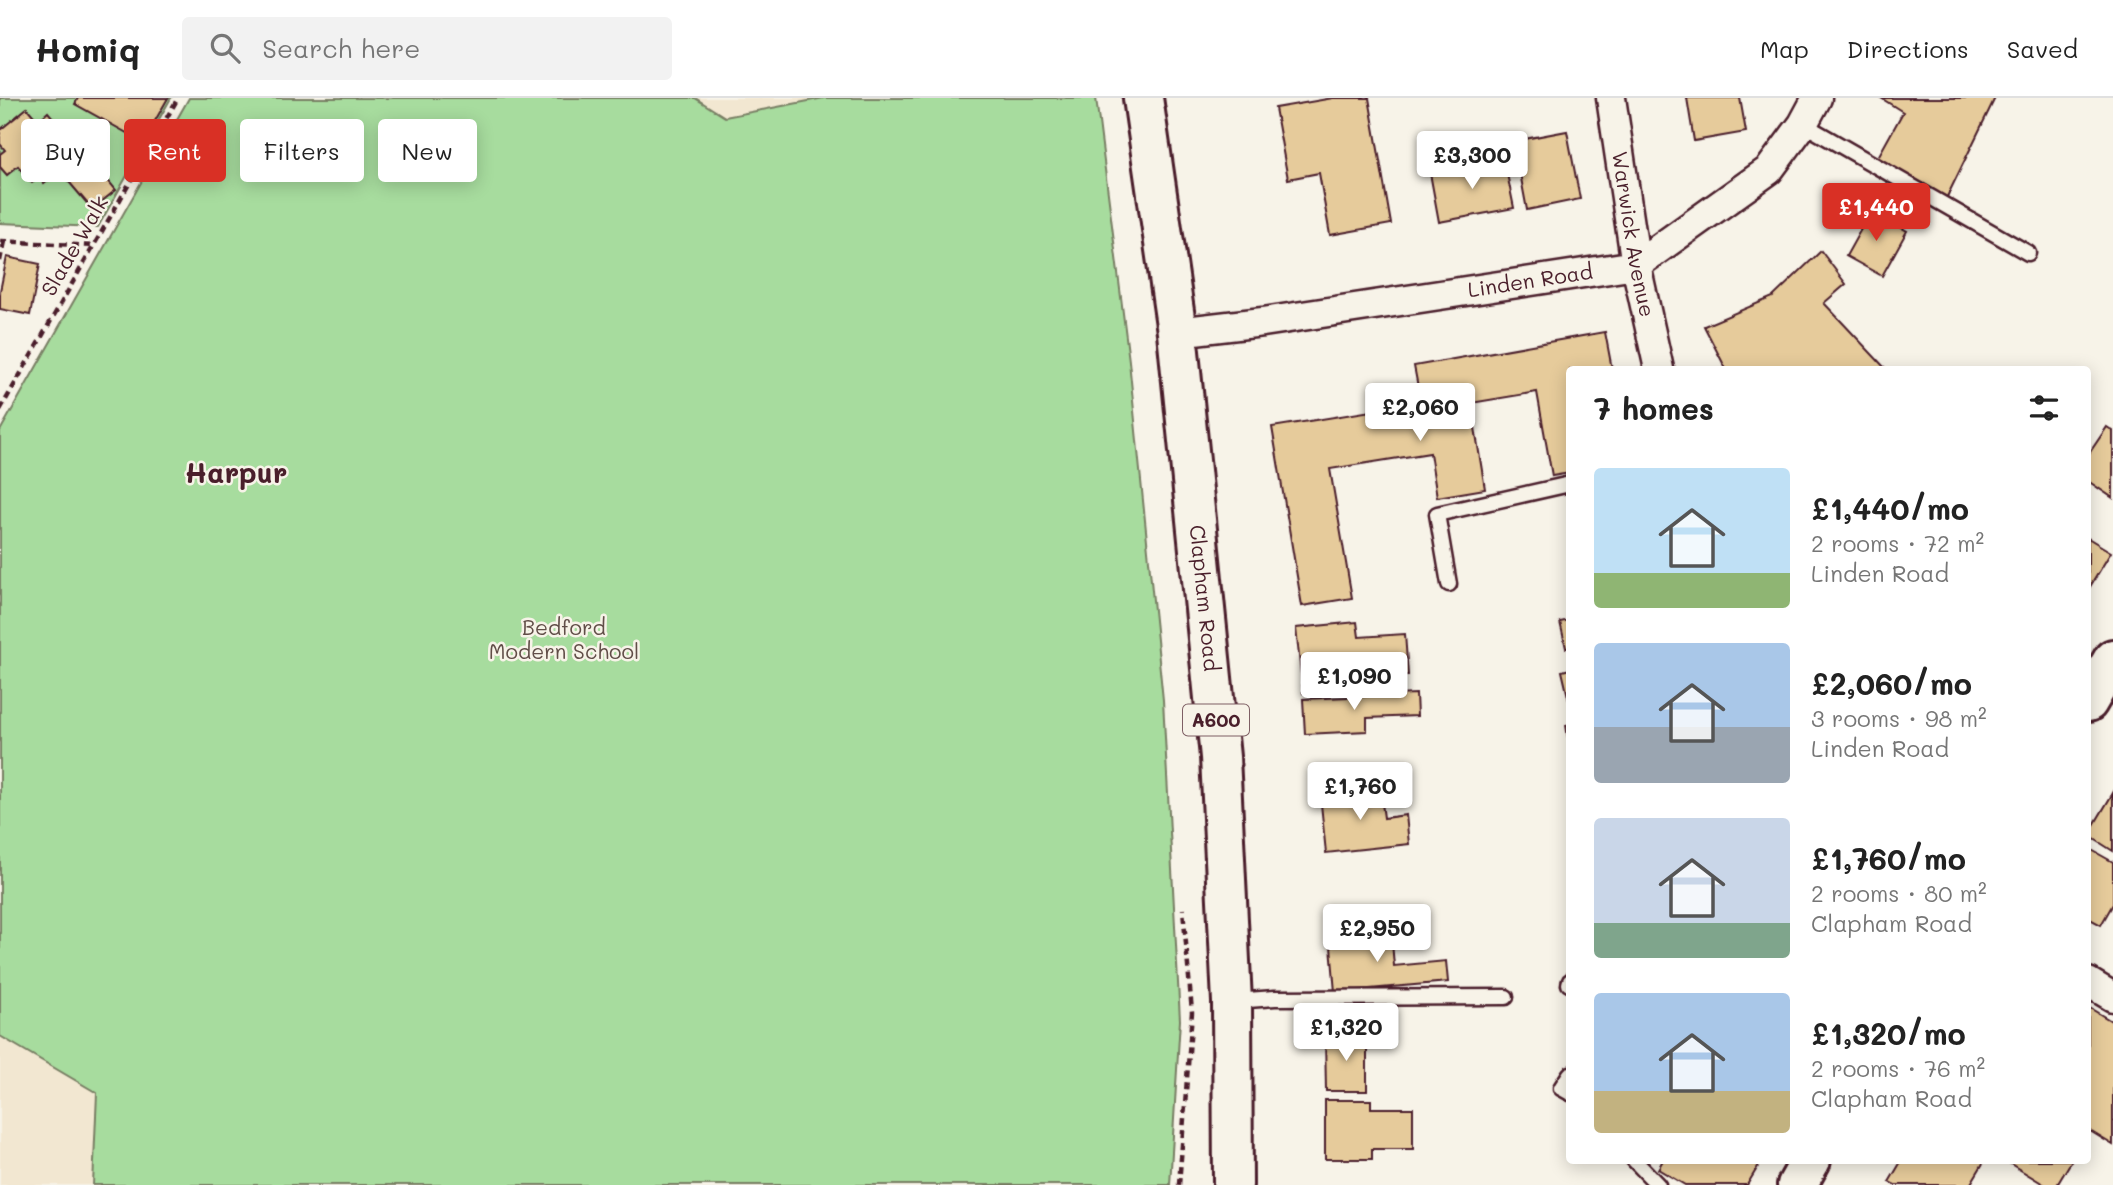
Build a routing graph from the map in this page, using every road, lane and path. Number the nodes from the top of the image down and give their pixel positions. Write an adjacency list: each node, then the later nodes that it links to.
1 (178, 98): 7 (path, Slade Walk)
2 (1143, 98): 11 (main road, Clapham Road / A600)
3 (1611, 98): 10 (street, Warwick Avenue)
4 (1817, 98): 5 (street, Linden Road)
5 (1803, 124): 8 (lane); 10 (street, Linden Road)
6 (2, 241): 7 (path); 9 (path)
7 (93, 246): 13 (path, Slade Walk)
8 (2028, 253)
9 (0, 261)
10 (1636, 265): 11 (street, Linden Road); 12 (street, Warwick Avenue)
11 (1177, 332): 22 (main road, Clapham Road / A600)
12 (1658, 366)
13 (0, 410)
14 (1566, 485): 15 (lane)
15 (1449, 584)
16 (2113, 659): 17 (main road)
17 (2091, 697)
18 (1183, 909): 25 (path)
19 (2091, 984): 21 (street)
20 (1506, 997): 22 (lane)
21 (2113, 997)
22 (1232, 1002): 26 (main road, Clapham Road / A600)
23 (1638, 1164): 27 (lane)
24 (1809, 1164): 28 (main road)
25 (1180, 1185)
26 (1233, 1185)
27 (1658, 1185)
28 (1797, 1185)

